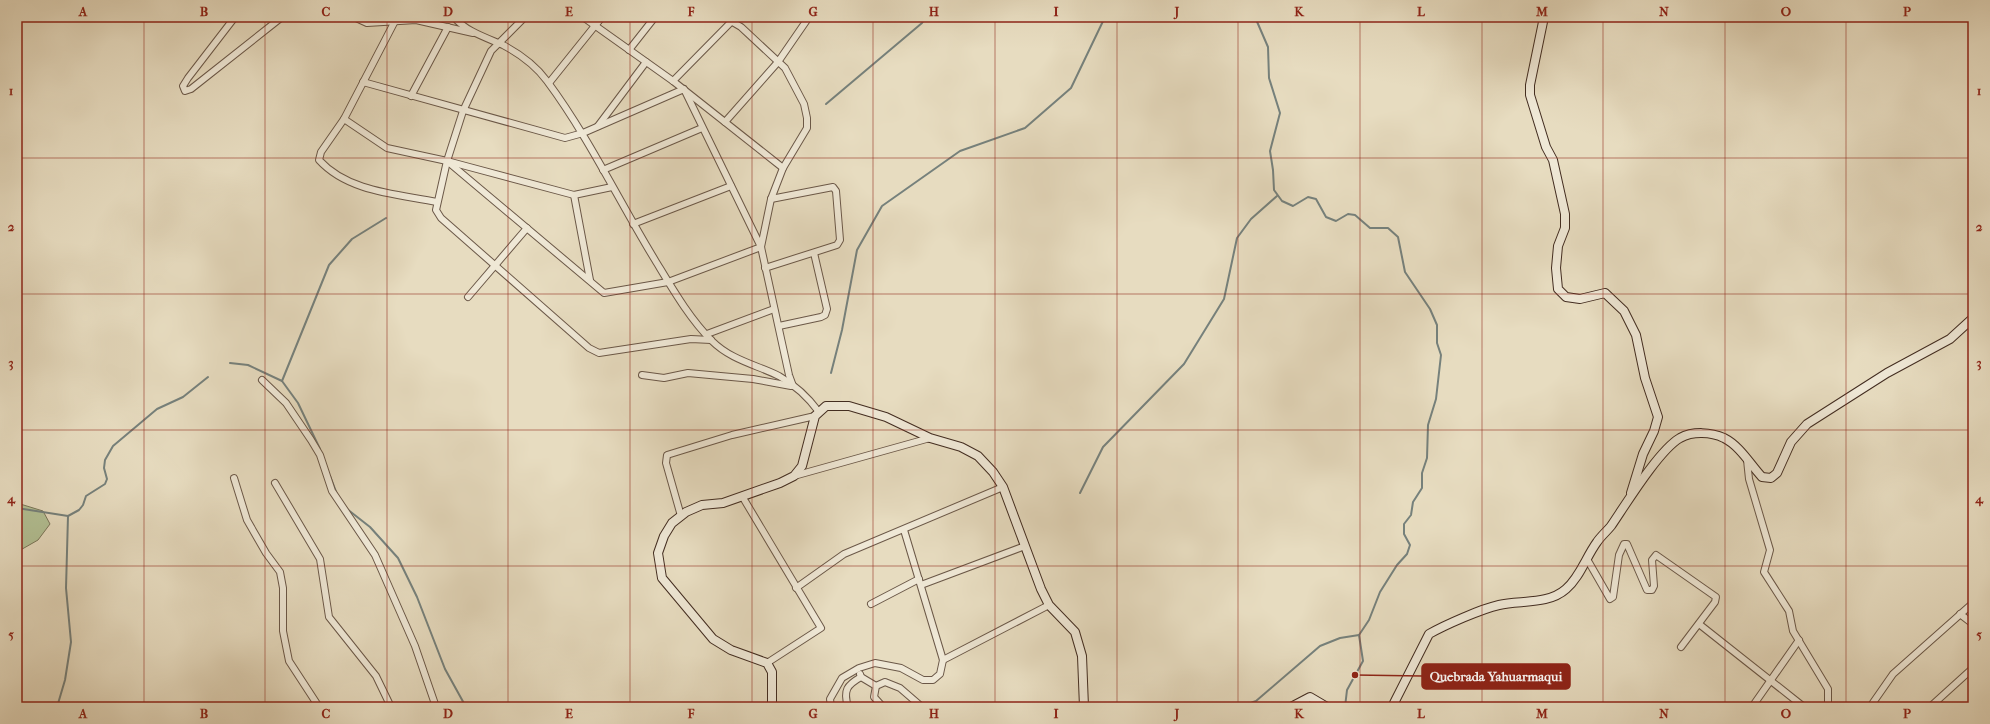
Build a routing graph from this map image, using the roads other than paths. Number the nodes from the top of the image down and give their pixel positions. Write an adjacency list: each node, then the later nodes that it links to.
1 (236, 17): 2 (street)
2 (282, 17)
3 (354, 17): 13 (street)
4 (454, 17): 16 (street)
5 (526, 17): 17 (street)
6 (583, 17): 14 (street)
7 (602, 17): 14 (street)
8 (654, 17): 18 (street)
9 (724, 17): 12 (street)
10 (809, 17): 20 (street)
11 (1544, 17): 65 (main road)
12 (734, 19): 20 (street); 21 (street)
13 (395, 21): 15 (street); 22 (street)
14 (595, 25): 18 (street); 23 (street)
15 (448, 27): 16 (street); 25 (street)
16 (482, 36): 17 (street)
17 (500, 44): 23 (street); 26 (street)
18 (629, 50): 19 (street)
19 (646, 62): 21 (street); 29 (street)
20 (778, 62): 28 (street); 33 (street)
21 (673, 81): 24 (street)
22 (363, 82): 25 (street); 27 (street)
23 (549, 83): 31 (street)
24 (684, 89): 28 (street); 29 (street); 30 (street)
25 (411, 96): 26 (street)
26 (463, 111): 31 (street); 32 (street)
27 (344, 119): 32 (street); 39 (street)
28 (725, 122): 33 (street)
29 (597, 127): 31 (street)
30 (702, 128): 34 (street); 35 (street)
31 (583, 133): 34 (street)
32 (447, 161): 37 (street); 39 (street); 41 (street)
33 (783, 168): 38 (street)
34 (603, 170): 36 (street)
35 (731, 186): 40 (street); 42 (street)
36 (612, 187): 37 (street); 40 (street)
37 (574, 195): 46 (street)
38 (771, 199): 42 (street); 43 (street)
39 (437, 202): 44 (street)
40 (633, 224): 47 (street)
41 (528, 228): 44 (street); 46 (street)
42 (761, 247): 45 (street); 47 (street)
43 (814, 253): 45 (street); 51 (street)
44 (495, 266): 48 (street); 53 (street)
45 (765, 268): 49 (street)
46 (590, 280): 47 (street)
47 (668, 282): 52 (street)
48 (468, 297)
49 (774, 309): 51 (street); 52 (street)
50 (1973, 318): 59 (main road)
51 (779, 326): 56 (street)
52 (707, 334): 53 (street)
53 (711, 340): 56 (street)
54 (642, 375): 56 (street)
55 (262, 380): 90 (street)
56 (793, 386): 57 (street)
57 (817, 414): 58 (main road); 60 (main road); 66 (street)
58 (930, 438): 60 (street); 63 (main road)
59 (1747, 460): 65 (main road); 78 (street)
60 (794, 476): 64 (main road)
61 (234, 478): 88 (street)
62 (275, 483): 89 (street)
63 (1003, 487): 67 (street); 68 (main road)
64 (742, 496): 66 (main road); 71 (street)
65 (1629, 499): 69 (main road)
66 (681, 516): 81 (main road)
67 (904, 530): 70 (street); 71 (street)
68 (1025, 546): 70 (street); 74 (main road)
69 (1587, 558): 76 (street); 99 (main road)
70 (920, 582): 73 (street); 80 (street)
71 (796, 588): 81 (street)
72 (1973, 603): 75 (street)
73 (871, 604)
74 (1049, 605): 80 (street); 96 (main road)
75 (1960, 614): 77 (street); 102 (street)
76 (1699, 624): 79 (street); 85 (street)
77 (1973, 624)
78 (1799, 640): 85 (street); 87 (street)
79 (1681, 647)
80 (943, 660): 82 (street)
81 (767, 663): 91 (main road)
82 (859, 668): 84 (street); 92 (street)
83 (1973, 668): 103 (street)
84 (861, 677): 86 (street); 93 (street)
85 (1770, 681): 100 (street); 101 (street)
86 (876, 686): 94 (street); 95 (street)
87 (1827, 706)
88 (319, 707)
89 (391, 707)
90 (436, 707)
91 (772, 707)
92 (831, 707)
93 (848, 707)
94 (884, 707)
95 (922, 707)
96 (1084, 707)
97 (1292, 707): 98 (main road)
98 (1326, 707)
99 (1392, 707)
100 (1752, 707)
101 (1804, 707)
102 (1870, 707)
103 (1930, 707)

